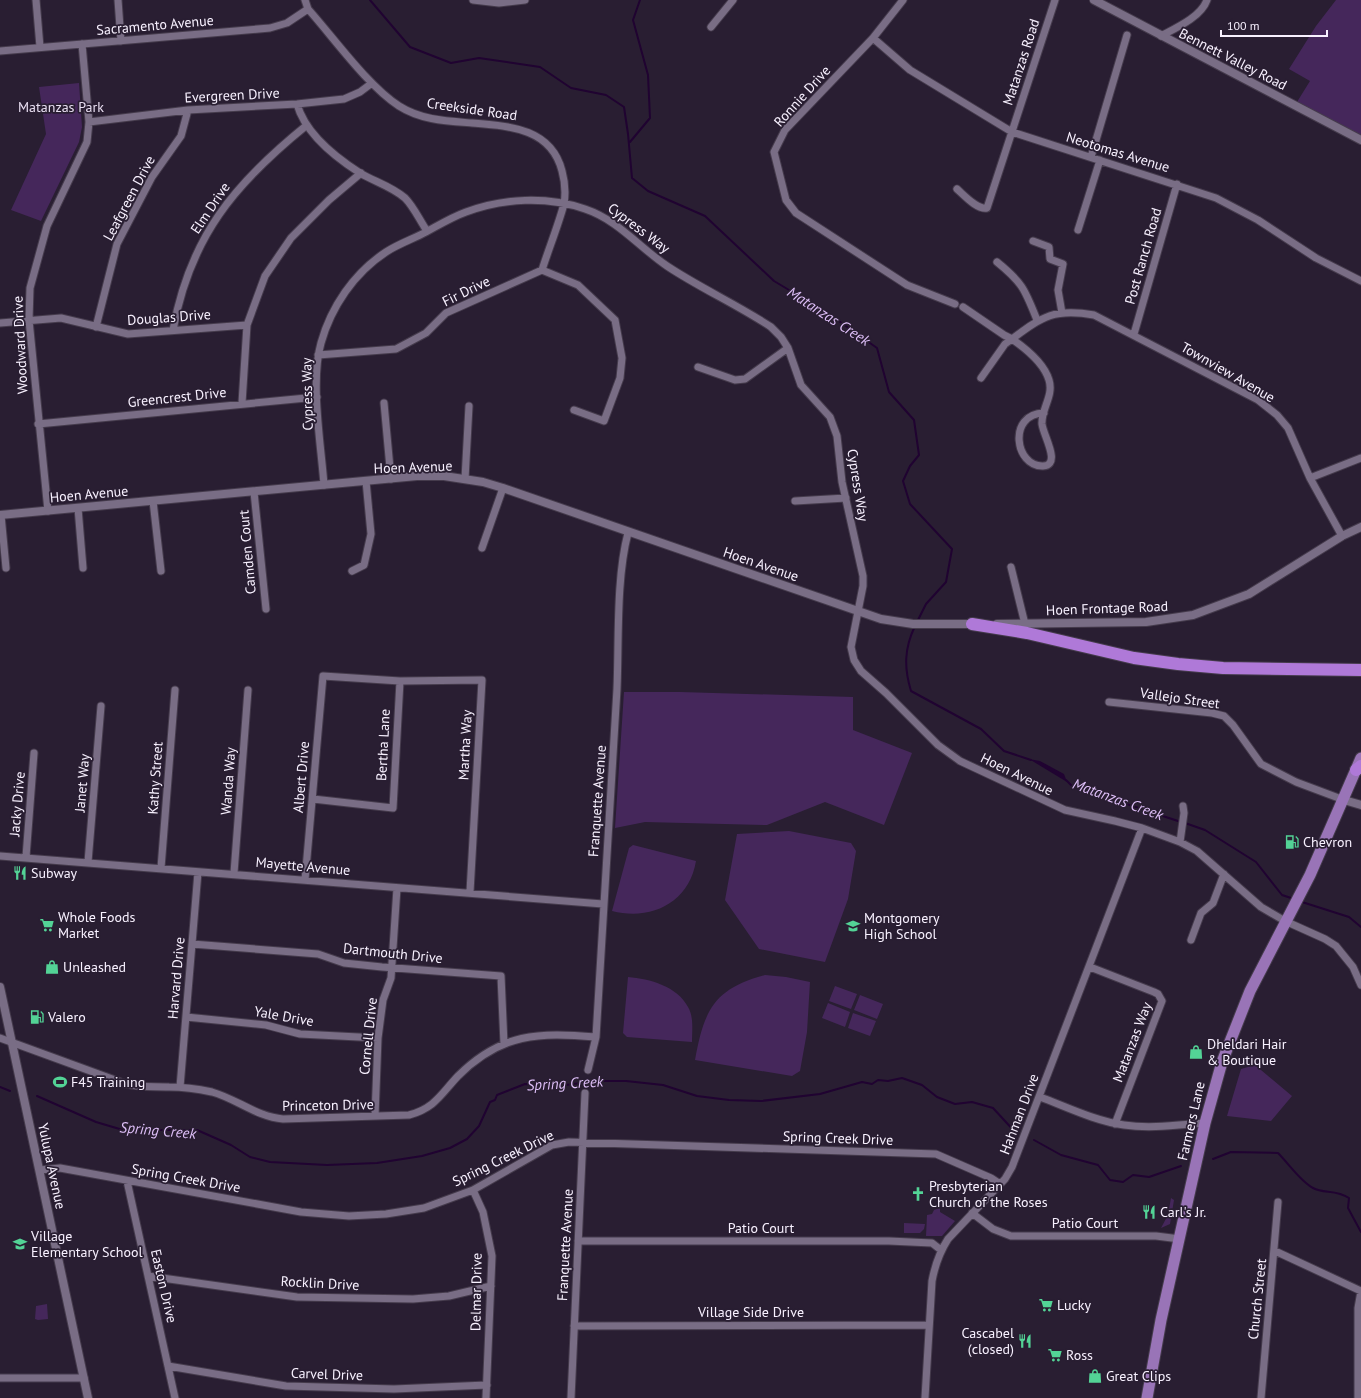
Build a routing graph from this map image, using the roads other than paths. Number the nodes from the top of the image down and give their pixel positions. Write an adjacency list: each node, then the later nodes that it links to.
1 (36, 0): 18 (street)
2 (118, 0): 16 (street)
3 (304, 0): 11 (street, Creekside Road)
4 (473, 0): 5 (street)
5 (525, 0)
6 (733, 0): 12 (street)
7 (903, 0): 15 (street, Ronnie Drive)
8 (1055, 0): 25 (street, Matanzas Road)
9 (1094, 0): 14 (street, Bennett Valley Road)
10 (1207, 0): 14 (street)
11 (308, 10): 16 (street, Sacramento Avenue); 20 (street, Creekside Road)
12 (711, 27)
13 (1127, 35): 27 (street)
14 (1161, 36): 26 (street, Bennett Valley Road)
15 (873, 38): 25 (street, Neotomas Avenue); 39 (street, Ronnie Drive)
16 (121, 41): 17 (street, Sacramento Avenue)
17 (82, 44): 18 (street, Sacramento Avenue); 23 (street, Woodward Drive)
18 (40, 47): 19 (street, Sacramento Avenue)
19 (0, 51)
20 (372, 83): 21 (street, Evergreen Drive); 32 (street, Creekside Road)
21 (297, 104): 22 (street, Evergreen Drive); 24 (street)
22 (188, 110): 23 (street, Evergreen Drive); 46 (street, Leafgreen Drive)
23 (89, 122): 42 (street, Woodward Drive)
24 (307, 126): 29 (street); 47 (street, Elm Drive)
25 (1012, 132): 27 (street, Neotomas Avenue); 31 (street, Matanzas Road)
26 (1361, 140)
27 (1092, 157): 28 (street, Neotomas Avenue)
28 (1100, 160): 30 (street, Neotomas Avenue); 33 (street)
29 (361, 173): 34 (street); 45 (street)
30 (1177, 184): 38 (street, Neotomas Avenue); 48 (street, Post Ranch Road)
31 (957, 189)
32 (564, 203): 34 (street, Cypress Way); 37 (street, Creekside Road); 50 (street, Cypress Way)
33 (1078, 230)
34 (427, 231): 51 (street, Cypress Way)
35 (1033, 240): 41 (street)
36 (997, 262): 43 (street)
37 (542, 270): 51 (street, Fir Drive); 58 (street)
38 (1361, 281)
39 (956, 304)
40 (963, 307): 49 (street)
41 (1062, 313): 43 (street, Townview Avenue); 48 (street, Townview Avenue)
42 (29, 320): 44 (street, Douglas Drive); 46 (street, Douglas Drive); 60 (street, Woodward Drive)
43 (1037, 320): 49 (street, Townview Avenue)
44 (0, 323)
45 (247, 324): 47 (street, Douglas Drive); 56 (street)
46 (96, 327): 47 (street, Douglas Drive)
47 (173, 330)
48 (1134, 334): 62 (street, Townview Avenue)
49 (1012, 339): 53 (street, Townview Avenue); 59 (street)
50 (788, 348): 52 (street); 69 (street, Cypress Way)
51 (318, 355): 54 (street, Cypress Way)
52 (698, 367)
53 (981, 378)
54 (317, 397): 56 (street, Greencrest Drive); 66 (street, Cypress Way)
55 (384, 403): 63 (street)
56 (242, 404): 60 (street, Greencrest Drive)
57 (469, 406): 64 (street)
58 (574, 410)
59 (1044, 413): 59 (street)
60 (38, 424): 73 (street, Woodward Drive)
61 (1361, 458): 62 (street)
62 (1310, 478): 77 (street, Townview Avenue)
63 (391, 479): 64 (street, Hoen Avenue); 65 (street, Hoen Avenue)
64 (465, 479): 67 (street, Hoen Avenue)
65 (366, 481): 66 (street, Hoen Avenue); 83 (street)
66 (324, 485): 68 (street, Hoen Avenue)
67 (503, 488): 76 (street, Hoen Avenue); 78 (street)
68 (254, 492): 70 (street, Hoen Avenue); 84 (street, Camden Court)
69 (846, 498): 71 (street); 85 (street, Cypress Way)
70 (153, 501): 72 (street, Hoen Avenue); 82 (street)
71 (795, 501)
72 (78, 508): 73 (street, Hoen Avenue); 81 (street)
73 (48, 511): 74 (street, Hoen Avenue)
74 (0, 515): 80 (street)
75 (1361, 527): 77 (street, Hoen Frontage Road)
76 (628, 533): 85 (street, Hoen Avenue); 113 (street, Franquette Avenue)
77 (1342, 536): 87 (street, Hoen Frontage Road)
78 (482, 548)
79 (1011, 567): 87 (street)
80 (6, 568)
81 (84, 568)
82 (161, 571)
83 (352, 571)
84 (266, 609)
85 (858, 611): 86 (street, Hoen Frontage Road); 101 (street, Hoen Avenue)
86 (972, 624): 87 (street, Hoen Frontage Road); 88 (highway)
87 (1026, 624)
88 (1361, 670)
89 (400, 681): 97 (street, Albert Drive); 97 (street, Bertha Lane); 112 (street, Martha Way)
90 (175, 690): 106 (street, Kathy Street)
91 (248, 690): 108 (street, Wanda Way)
92 (1109, 702): 98 (street, Vallejo Street)
93 (101, 706): 105 (street, Janet Way)
94 (34, 753): 104 (street, Jacky Drive)
95 (1361, 758): 96 (main road, Farmers Lane)
96 (1359, 768): 98 (main road, Farmers Lane)
97 (313, 799): 110 (street, Albert Drive)
98 (1344, 800): 99 (street, Vallejo Street); 114 (main road, Farmers Lane)
99 (1361, 805)
100 (1184, 810): 102 (street)
101 (1142, 828): 102 (street, Hoen Avenue); 117 (street, Hahman Drive)
102 (1180, 842): 109 (street, Hoen Avenue)
103 (0, 856): 104 (street, Mayette Avenue)
104 (26, 857): 105 (street, Mayette Avenue)
105 (88, 862): 106 (street, Mayette Avenue)
106 (161, 868): 107 (street, Mayette Avenue)
107 (198, 872): 108 (street, Mayette Avenue); 116 (street, Harvard Drive)
108 (234, 873): 110 (street, Mayette Avenue)
109 (1224, 874): 114 (street, Hoen Avenue); 115 (street)
110 (305, 880): 111 (street, Mayette Avenue)
111 (397, 888): 112 (street, Mayette Avenue); 118 (street, Cornell Drive)
112 (470, 892): 113 (street, Mayette Avenue)
113 (603, 904): 122 (street, Franquette Avenue)
114 (1285, 921): 119 (street, Hoen Avenue); 132 (main road, Farmers Lane)
115 (1191, 940)
116 (192, 944): 118 (street, Dartmouth Drive); 121 (street, Harvard Drive)
117 (1090, 967): 130 (street, Hahman Drive); 133 (street, Matanzas Way)
118 (391, 968): 124 (street, Cornell Drive); 126 (street, Dartmouth Drive)
119 (1361, 985)
120 (0, 987): 125 (street, Yulupa Avenue)
121 (186, 1017): 124 (street, Yale Drive); 128 (street, Harvard Drive)
122 (596, 1037): 126 (street, Princeton Drive); 127 (street, Franquette Avenue)
123 (0, 1038): 125 (street, Princeton Drive)
124 (378, 1038): 131 (street, Cornell Drive)
125 (12, 1042): 128 (street, Princeton Drive); 135 (street, Yulupa Avenue)
126 (504, 1044): 131 (street, Princeton Drive)
127 (588, 1070)
128 (180, 1087): 131 (street, Princeton Drive)
129 (586, 1094): 134 (street, Franquette Avenue)
130 (1040, 1097): 133 (street); 137 (street, Hahman Drive)
131 (375, 1116)
132 (1205, 1123): 133 (street); 141 (main road, Farmers Lane)
133 (1115, 1124)
134 (582, 1143): 137 (street, Spring Creek Drive); 138 (street, Spring Creek Drive); 142 (street, Franquette Avenue)
135 (40, 1170): 136 (street, Spring Creek Drive); 152 (street, Yulupa Avenue)
136 (127, 1181): 138 (street, Spring Creek Drive); 145 (street, Easton Drive)
137 (1000, 1184): 140 (street, Hahman Drive)
138 (473, 1190): 146 (street, Delmar Drive)
139 (1278, 1202): 144 (street, Church Street)
140 (972, 1213): 141 (street, Patio Court); 143 (street, Hahman Drive)
141 (1180, 1239): 159 (main road, Farmers Lane)
142 (578, 1241): 143 (street, Patio Court); 149 (street, Franquette Avenue)
143 (941, 1250): 148 (street, Hahman Drive)
144 (1275, 1251): 147 (street); 160 (street, Church Street)
145 (148, 1276): 146 (street, Rocklin Drive); 150 (street, Easton Drive)
146 (491, 1286): 153 (street, Delmar Drive)
147 (1361, 1291): 161 (street)
148 (929, 1325): 149 (street, Village Side Drive); 158 (street, Hahman Drive)
149 (574, 1326): 157 (street, Franquette Avenue)
150 (168, 1366): 153 (street, Carvel Drive); 155 (street, Easton Drive)
151 (0, 1378): 152 (street)
152 (84, 1378): 154 (street, Yulupa Avenue)
153 (487, 1385): 156 (street, Delmar Drive)
154 (88, 1398)
155 (175, 1398)
156 (486, 1398)
157 (571, 1398)
158 (925, 1398)
159 (1147, 1398)
160 (1260, 1398)
161 (1358, 1398)

